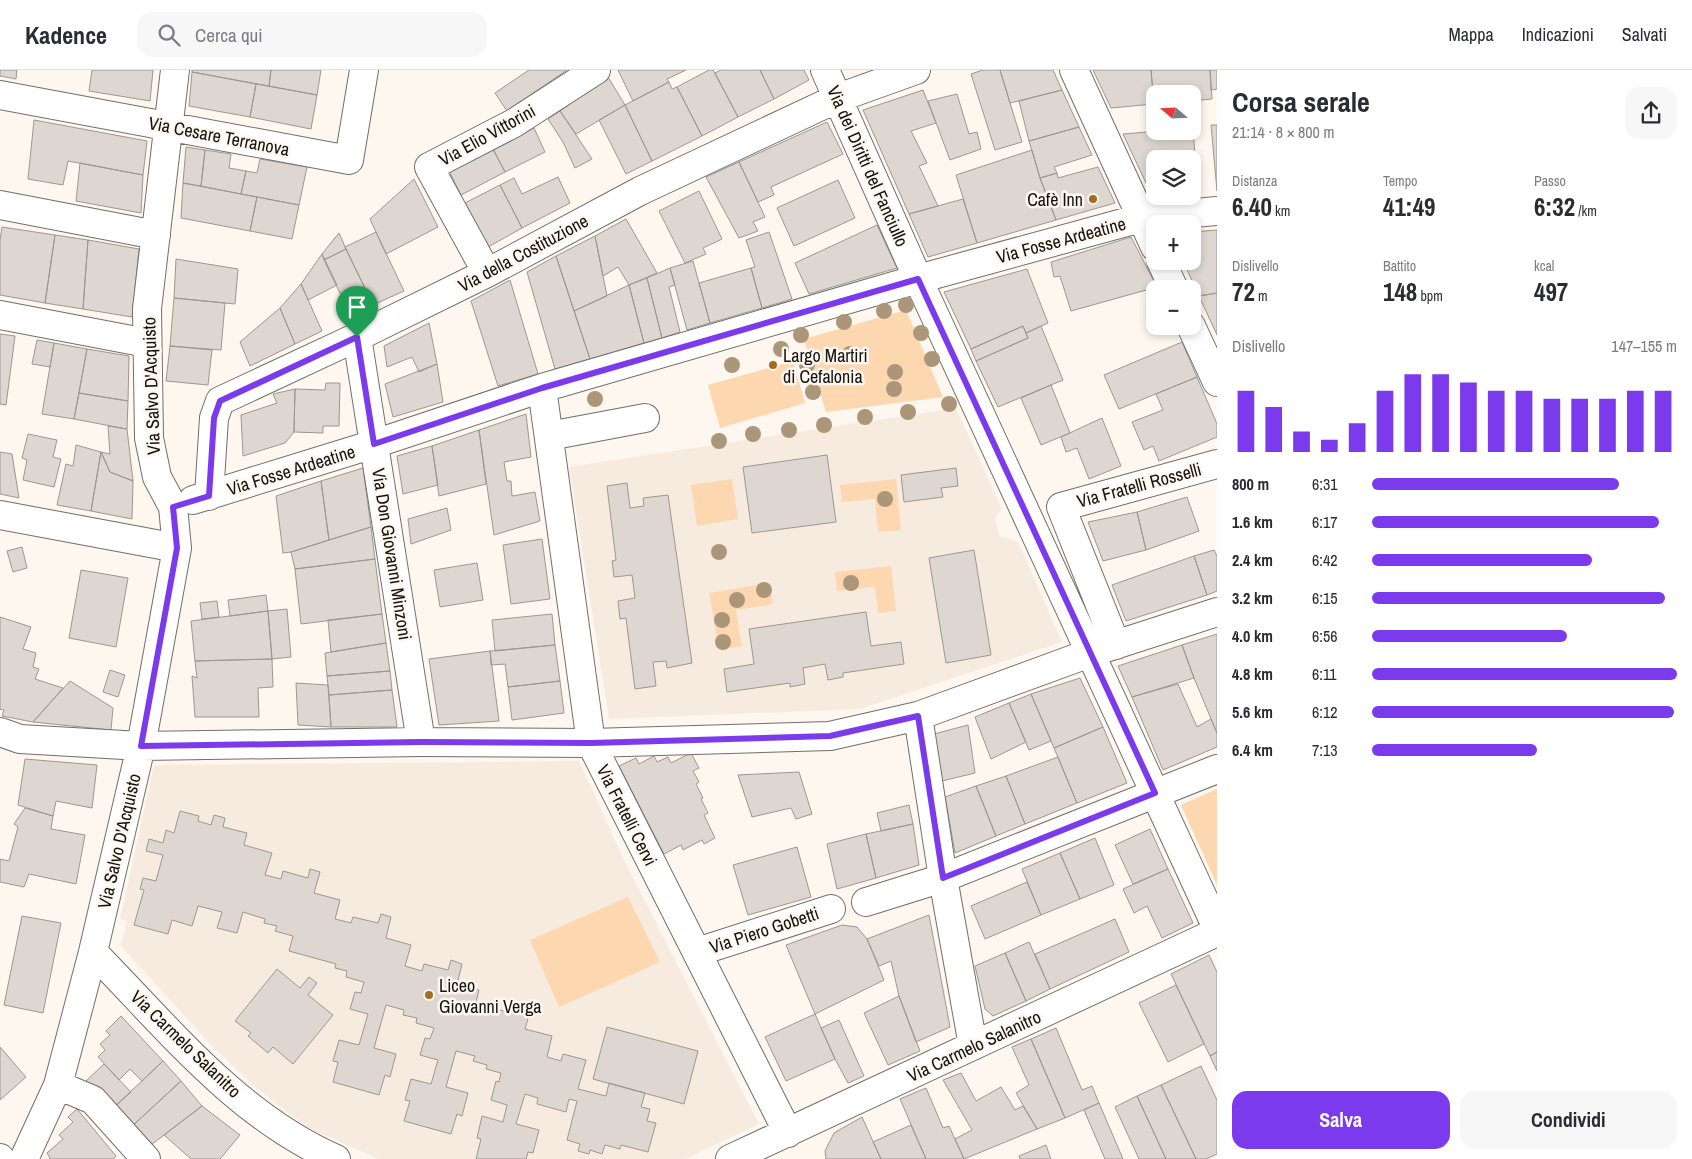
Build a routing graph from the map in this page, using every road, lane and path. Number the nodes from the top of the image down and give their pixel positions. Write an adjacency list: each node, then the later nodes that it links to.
1 (175, 70): 9 (street, Via Salvo D'Acquisto)
2 (364, 70): 9 (street, Via Cesare Terranova)
3 (596, 70): 16 (street, Via Elio Vittorini)
4 (825, 70): 8 (street, Via dei Diritti del Fanciullo)
5 (916, 70): 8 (street, Via della Costituzione)
6 (1074, 70): 12 (street)
7 (0, 95): 9 (street, Via Cesare Terranova)
8 (838, 98): 15 (street, Via dei Diritti del Fanciullo); 16 (street, Via della Costituzione)
9 (169, 126): 14 (street, Via Salvo D'Acquisto)
10 (0, 205): 14 (street)
11 (1217, 211): 12 (street, Via Fosse Ardeatine)
12 (1141, 218): 13 (street); 15 (street, Via Fosse Ardeatine)
13 (1146, 229)
14 (156, 235): 20 (street, Via Salvo D'Acquisto)
15 (922, 272): 22 (street, Via Fosse Ardeatine); 33 (street, Via dei Diritti del Fanciullo)
16 (486, 273): 19 (street, Via della Costituzione)
17 (0, 315): 20 (street)
18 (1195, 335): 21 (street)
19 (357, 337): 25 (street, Via Don Giovanni Minzoni); 27 (street, Via della Costituzione)
20 (147, 344): 28 (street, Via Salvo D'Acquisto)
21 (1217, 382)
22 (532, 391): 24 (street, Via Fratelli Cervi); 25 (street, Via Fosse Ardeatine)
23 (646, 418): 24 (street)
24 (548, 436): 37 (street, Via Fratelli Cervi)
25 (374, 444): 27 (street, Via Fosse Ardeatine); 36 (street, Via Don Giovanni Minzoni)
26 (1217, 464): 32 (street, Via Fratelli Rosselli)
27 (209, 496): 28 (street, Via Fosse Ardeatine)
28 (173, 507): 30 (street, Via Salvo D'Acquisto)
29 (0, 514): 30 (street)
30 (177, 548): 38 (street, Via Salvo D'Acquisto)
31 (1217, 612): 32 (street)
32 (1116, 645): 33 (street)
33 (1090, 653): 34 (street); 40 (street)
34 (918, 716): 37 (street); 41 (street)
35 (0, 732): 38 (street)
36 (421, 742): 37 (street); 38 (street)
37 (591, 743): 46 (street, Via Fratelli Cervi)
38 (141, 746): 45 (street, Via Salvo D'Acquisto)
39 (1217, 768): 40 (street)
40 (1155, 793): 41 (street); 44 (street)
41 (943, 878): 42 (street); 47 (street)
42 (866, 902)
43 (831, 909): 46 (street, Via Piero Gobetti)
44 (1217, 930): 47 (street, Via Carmelo Salanitro)
45 (94, 952): 48 (street, Via Salvo D'Acquisto); 52 (street, Via Carmelo Salanitro)
46 (696, 952): 49 (street, Via Fratelli Cervi)
47 (973, 1046): 49 (street, Via Carmelo Salanitro)
48 (58, 1085): 50 (street, Via Salvo D'Acquisto); 51 (street)
49 (788, 1133): 53 (street, Via Carmelo Salanitro)
50 (24, 1159)
51 (146, 1159)
52 (336, 1159)
53 (730, 1159)

